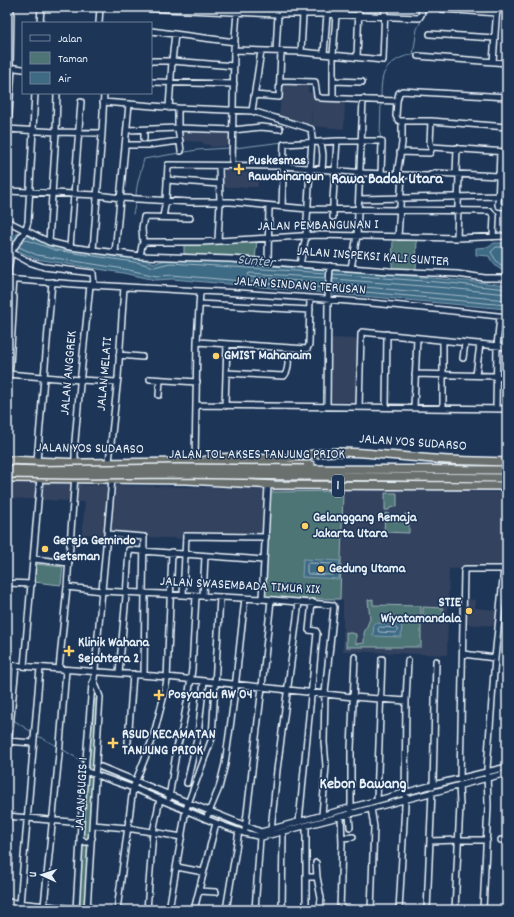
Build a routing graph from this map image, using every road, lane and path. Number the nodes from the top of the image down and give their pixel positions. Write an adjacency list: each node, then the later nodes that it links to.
1 (11, 7): 43 (street)
2 (41, 7): 23 (street)
3 (100, 7): 24 (street)
4 (118, 7): 11 (street)
5 (276, 7): 17 (street)
6 (298, 7): 18 (street)
7 (322, 7): 19 (street)
8 (359, 7): 21 (street)
9 (385, 7): 22 (street)
10 (423, 7): 22 (street)
11 (198, 9): 12 (street)
12 (219, 9): 16 (street)
13 (442, 9): 15 (street)
14 (253, 10): 16 (street); 17 (street)
15 (497, 10): 28 (street)
16 (236, 12): 29 (street)
17 (277, 14): 18 (street); 32 (street)
18 (301, 14): 19 (street); 33 (street)
19 (324, 14): 20 (street); 34 (street)
20 (336, 14): 21 (street); 35 (street)
21 (359, 16): 22 (street); 37 (street)
22 (386, 16): 37 (street)
23 (40, 22)
24 (99, 22)
25 (152, 31): 26 (street)
26 (175, 34): 29 (street); 39 (street)
27 (430, 34): 28 (street)
28 (495, 38): 40 (street)
29 (235, 42): 30 (street)
30 (234, 50): 31 (street); 42 (street)
31 (261, 51): 32 (street); 54 (street)
32 (278, 51): 33 (street); 45 (street)
33 (301, 52): 34 (street)
34 (324, 54): 35 (street)
35 (333, 55): 37 (street); 46 (street)
36 (418, 56): 40 (street)
37 (357, 58)
38 (152, 61): 39 (street)
39 (172, 61): 42 (street); 48 (street)
40 (493, 62): 41 (street)
41 (507, 63)
42 (234, 66): 50 (street)
43 (9, 68): 44 (street); 70 (street)
44 (22, 69)
45 (280, 81): 54 (street); 56 (street)
46 (333, 81): 49 (street); 56 (street)
47 (152, 82): 48 (street)
48 (170, 82): 50 (street); 62 (street)
49 (362, 82)
50 (234, 84): 64 (street)
51 (34, 94): 75 (street)
52 (57, 94): 76 (street)
53 (104, 94): 60 (street)
54 (254, 95): 65 (street)
55 (507, 97): 58 (street)
56 (333, 98): 57 (street)
57 (363, 99): 58 (street); 79 (street)
58 (396, 101): 66 (street)
59 (81, 102): 77 (street)
60 (103, 102): 61 (street); 78 (street)
61 (129, 104): 62 (street); 72 (street)
62 (169, 108): 63 (street)
63 (178, 108): 64 (street); 69 (street)
64 (233, 111): 65 (street); 74 (street)
65 (252, 111): 81 (street)
66 (400, 120): 67 (street); 90 (street)
67 (432, 122): 68 (street); 87 (street)
68 (507, 127)
69 (178, 128): 73 (street); 74 (street); 82 (street)
70 (8, 129): 75 (street); 85 (street)
71 (280, 129): 74 (street)
72 (127, 130): 73 (street); 86 (street)
73 (144, 130): 80 (street)
74 (233, 130): 94 (street)
75 (32, 131): 76 (street); 107 (street)
76 (56, 132): 77 (street); 108 (street)
77 (79, 133): 78 (street); 109 (street)
78 (102, 133): 110 (street)
79 (362, 138): 83 (street); 99 (street); 100 (street)
80 (144, 139)
81 (312, 140): 84 (street); 95 (street); 96 (street)
82 (180, 141): 86 (street); 89 (street)
83 (337, 141): 84 (street); 98 (street)
84 (320, 142): 97 (street)
85 (7, 144)
86 (125, 145): 114 (street)
87 (432, 147): 88 (street); 90 (street)
88 (457, 148): 91 (street); 101 (street)
89 (181, 151)
90 (400, 152): 102 (street)
91 (500, 152): 92 (street); 103 (street)
92 (507, 152)
93 (218, 166): 94 (street); 104 (street); 105 (street)
94 (232, 166): 95 (street)
95 (284, 166): 96 (street); 119 (street)
96 (310, 167): 97 (street); 121 (street)
97 (322, 169): 98 (street)
98 (335, 170): 99 (street); 122 (street)
99 (360, 173): 100 (street); 115 (street)
100 (381, 174): 102 (street)
101 (457, 174): 102 (street); 103 (street); 113 (street)
102 (399, 175): 112 (street)
103 (499, 176): 111 (street)
104 (168, 180): 105 (street); 116 (street)
105 (219, 184): 117 (street)
106 (7, 191): 107 (street)
107 (30, 193): 108 (street); 130 (street)
108 (53, 194): 109 (street); 139 (street)
109 (74, 194): 110 (street); 141 (street)
110 (97, 195): 114 (street); 142 (street)
111 (498, 196): 113 (street); 120 (street)
112 (401, 197): 113 (street); 115 (street); 124 (street)
113 (458, 197): 125 (street)
114 (121, 198): 116 (street); 144 (street)
115 (359, 199): 123 (street)
116 (166, 200): 117 (street); 126 (street)
117 (220, 202): 118 (street); 138 (street)
118 (269, 206): 119 (street); 137 (street)
119 (282, 207): 121 (street)
120 (507, 207)
121 (308, 209): 122 (street); 131 (street)
122 (334, 210): 123 (street); 127 (street)
123 (358, 210): 124 (street); 132 (street)
124 (400, 210): 125 (street); 134 (street)
125 (457, 211): 135 (street); 136 (street)
126 (163, 217): 128 (street); 140 (street)
127 (333, 217)
128 (190, 218)
129 (7, 221): 130 (street, JALAN INSPEKSI KALI SUNTER)
130 (24, 232): 139 (street, JALAN INSPEKSI KALI SUNTER); 143 (street)
131 (306, 236): 132 (street, JALAN PEMBANGUNAN I); 137 (street, JALAN PEMBANGUNAN I); 147 (street)
132 (356, 236): 134 (street, JALAN PEMBANGUNAN I); 149 (street)
133 (507, 236): 135 (street, JALAN PEMBANGUNAN I)
134 (398, 237): 136 (street, JALAN PEMBANGUNAN I)
135 (493, 237): 136 (street, JALAN PEMBANGUNAN I)
136 (457, 238)
137 (268, 239): 138 (street, JALAN PEMBANGUNAN I); 146 (street)
138 (218, 241): 140 (street, JALAN PEMBANGUNAN I)
139 (49, 242): 141 (street, JALAN INSPEKSI KALI SUNTER)
140 (143, 243): 145 (street)
141 (70, 247): 142 (street, JALAN INSPEKSI KALI SUNTER)
142 (93, 250): 144 (street, JALAN INSPEKSI KALI SUNTER)
143 (10, 251): 150 (street); 154 (street)
144 (115, 253): 145 (street, JALAN INSPEKSI KALI SUNTER)
145 (140, 256): 146 (street, JALAN INSPEKSI KALI SUNTER)
146 (268, 262): 147 (street, JALAN INSPEKSI KALI SUNTER)
147 (300, 264): 148 (street, JALAN INSPEKSI KALI SUNTER)
148 (330, 268): 149 (street, JALAN INSPEKSI KALI SUNTER); 158 (street)
149 (351, 268): 151 (street, JALAN INSPEKSI KALI SUNTER)
150 (7, 278): 152 (street, JALAN SINDANG TERUSAN)
151 (507, 278)
152 (13, 279): 153 (street, JALAN SINDANG TERUSAN); 157 (street)
153 (52, 282): 154 (street, JALAN SINDANG TERUSAN); 184 (street)
154 (92, 285): 155 (street, JALAN SINDANG TERUSAN); 187 (street, JALAN ANGGREK)
155 (124, 287): 156 (street, JALAN SINDANG TERUSAN); 175 (street, JALAN MELATI)
156 (200, 290): 159 (street, JALAN SINDANG TERUSAN); 160 (street)
157 (12, 294): 166 (street); 180 (street)
158 (328, 297): 159 (street, JALAN SINDANG TERUSAN); 162 (street, JALAN SINDANG TERUSAN); 194 (street)
159 (310, 298): 161 (street)
160 (199, 304): 161 (street); 168 (street)
161 (310, 310): 174 (street)
162 (500, 317): 163 (street, JALAN SINDANG TERUSAN); 172 (street)
163 (507, 318)
164 (387, 334): 165 (street); 195 (street); 196 (street)
165 (417, 338): 167 (street); 179 (street)
166 (7, 339)
167 (443, 340): 169 (street); 181 (street)
168 (197, 342): 170 (street); 190 (street)
169 (465, 343): 171 (street); 177 (street)
170 (227, 344): 174 (street); 178 (street)
171 (480, 344): 172 (street); 182 (street)
172 (497, 346): 173 (street); 183 (street)
173 (507, 347)
174 (288, 348): 178 (street)
175 (119, 355): 176 (street); 189 (street, JALAN MELATI)
176 (142, 357)
177 (463, 358)
178 (226, 373): 193 (street)
179 (416, 374): 181 (street); 197 (street)
180 (8, 375): 184 (street)
181 (443, 375): 182 (street); 198 (street)
182 (476, 375): 183 (street)
183 (496, 377): 185 (street); 199 (street)
184 (44, 378): 187 (street); 202 (street)
185 (507, 378)
186 (150, 379): 188 (street)
187 (80, 380): 189 (street); 209 (street, JALAN ANGGREK)
188 (160, 380): 190 (street); 191 (street)
189 (117, 382): 204 (street, JALAN MELATI)
190 (197, 382): 192 (street)
191 (159, 395)
192 (197, 405): 193 (street); 207 (street)
193 (225, 406): 194 (street)
194 (327, 407): 195 (street)
195 (359, 407): 196 (street)
196 (386, 407): 197 (street)
197 (414, 407): 198 (street)
198 (442, 408): 199 (street)
199 (496, 408): 200 (street)
200 (507, 408)
201 (7, 460): 202 (highway, JALAN YOS SUDARSO)
202 (37, 461): 203 (highway, JALAN YOS SUDARSO)
203 (52, 462): 209 (highway, JALAN YOS SUDARSO); 216 (highway)
204 (108, 462): 205 (highway, JALAN YOS SUDARSO); 209 (highway, JALAN YOS SUDARSO)
205 (153, 462): 206 (highway, JALAN YOS SUDARSO); 220 (highway)
206 (170, 462): 207 (highway, JALAN YOS SUDARSO); 221 (highway)
207 (198, 462): 208 (highway, JALAN YOS SUDARSO); 211 (highway)
208 (507, 462)
209 (75, 463): 218 (street, JALAN ANGGREK)
210 (7, 469): 211 (highway, JALAN TOL AKSES TANJUNG PRIOK / 1, bridge)
211 (304, 470): 212 (highway, JALAN TOL AKSES TANJUNG PRIOK / 1); 213 (highway, JALAN TOL AKSES TANJUNG PRIOK / 1, bridge); 217 (highway, JALAN TOL AKSES TANJUNG PRIOK / 1)
212 (507, 470)
213 (7, 474)
214 (7, 478): 215 (highway, 1)
215 (40, 478): 216 (highway, 1); 232 (street)
216 (52, 478): 218 (highway, 1)
217 (507, 478)
218 (75, 479): 219 (highway, 1); 234 (street, JALAN ANGGREK)
219 (112, 479): 220 (highway, 1); 226 (street, JALAN BUGIS 1)
220 (152, 480): 221 (highway, 1)
221 (168, 480): 223 (highway, 1)
222 (507, 482): 224 (highway)
223 (268, 485): 224 (highway, 1); 227 (street)
224 (435, 486): 225 (highway, 1)
225 (507, 486)
226 (107, 534): 228 (street); 239 (street, JALAN BUGIS 1)
227 (266, 537): 230 (street); 233 (street)
228 (145, 550): 229 (street); 240 (street); 241 (street)
229 (172, 552): 230 (street); 242 (street)
230 (185, 553): 231 (street); 243 (street)
231 (205, 556): 233 (street); 245 (street)
232 (34, 560): 234 (street); 237 (street)
233 (264, 560): 248 (street)
234 (69, 563): 238 (street, JALAN ANGGREK)
235 (506, 569): 252 (street); 254 (street)
236 (7, 583): 237 (street)
237 (32, 584): 260 (street)
238 (67, 587): 239 (street, JALAN SWASEMBADA TIMUR XIX); 262 (street, JALAN ANGGREK)
239 (102, 591): 240 (street, JALAN SWASEMBADA TIMUR XIX); 264 (street, JALAN BUGIS 1)
240 (126, 592): 241 (street, JALAN SWASEMBADA TIMUR XIX); 265 (street)
241 (144, 593): 242 (street, JALAN SWASEMBADA TIMUR XIX); 267 (street)
242 (170, 594): 243 (street, JALAN SWASEMBADA TIMUR XIX); 268 (street)
243 (183, 595): 244 (street, JALAN SWASEMBADA TIMUR XIX)
244 (196, 596): 245 (street, JALAN SWASEMBADA TIMUR XIX); 270 (street)
245 (203, 596): 246 (street, JALAN SWASEMBADA TIMUR XIX)
246 (220, 597): 247 (street, JALAN SWASEMBADA TIMUR XIX); 272 (street)
247 (245, 598): 248 (street, JALAN SWASEMBADA TIMUR XIX); 273 (street)
248 (262, 599): 249 (street, JALAN SWASEMBADA TIMUR XIX)
249 (271, 600): 250 (street, JALAN SWASEMBADA TIMUR XIX); 274 (street)
250 (299, 602): 251 (street, JALAN SWASEMBADA TIMUR XIX); 275 (street)
251 (312, 602): 276 (street); 277 (street, JALAN SWASEMBADA TIMUR XIX)
252 (463, 654): 254 (street); 294 (street)
253 (355, 657): 279 (street)
254 (495, 658): 293 (street)
255 (382, 659): 281 (street)
256 (408, 661): 282 (street)
257 (436, 661): 297 (street)
258 (7, 665): 259 (street)
259 (16, 666): 260 (street); 283 (street)
260 (24, 666): 261 (street)
261 (40, 668): 262 (street); 286 (street)
262 (59, 669): 263 (street)
263 (66, 670): 264 (street); 311 (street)
264 (95, 672): 265 (street); 269 (street, JALAN BUGIS 1)
265 (119, 673): 266 (street)
266 (133, 674): 267 (street); 285 (street)
267 (144, 675): 268 (street)
268 (167, 677): 270 (street); 296 (street)
269 (94, 680): 278 (street, JALAN BUGIS 1); 280 (street, JALAN BUGIS 1)
270 (190, 680): 271 (street); 301 (street)
271 (204, 681): 272 (street); 295 (street)
272 (216, 682): 273 (street); 303 (street)
273 (236, 684): 274 (street); 306 (street)
274 (262, 687): 275 (street); 319 (street)
275 (288, 691): 276 (street); 320 (street)
276 (312, 693): 277 (street); 312 (street)
277 (325, 694): 279 (street); 307 (street, JALAN SWASEMBADA TIMUR XIX)
278 (92, 696): 280 (street); 290 (street, JALAN BUGIS 1)
279 (353, 698): 281 (street); 305 (street)
280 (100, 699): 291 (street, JALAN BUGIS 1)
281 (381, 700): 282 (street); 302 (street)
282 (406, 701): 299 (street)
283 (10, 718): 284 (street)
284 (8, 741): 286 (street); 287 (street)
285 (128, 742)
286 (33, 743): 310 (street)
287 (7, 757)
288 (101, 767): 296 (street)
289 (507, 767): 293 (street)
290 (85, 770): 291 (street); 313 (street, JALAN BUGIS 1)
291 (96, 773): 296 (street); 315 (street, JALAN BUGIS 1)
292 (507, 773): 293 (street)
293 (487, 775): 294 (street); 330 (street)
294 (460, 782): 297 (street); 298 (street); 329 (street)
295 (187, 783)
296 (134, 785): 300 (street); 301 (street); 318 (street)
297 (433, 785): 298 (street); 299 (street)
298 (433, 792): 299 (street); 333 (street)
299 (405, 796): 302 (street); 304 (street); 363 (street)
300 (160, 799): 301 (street); 321 (street)
301 (168, 799): 303 (street)
302 (377, 800): 305 (street)
303 (187, 807): 306 (street); 306 (street); 323 (street)
304 (371, 808): 305 (street); 362 (street)
305 (351, 811): 307 (street); 309 (street); 317 (street)
306 (207, 815): 314 (street); 319 (street)
307 (322, 815): 312 (street)
308 (7, 816): 310 (street)
309 (341, 816): 316 (street); 328 (street)
310 (27, 818): 311 (street); 346 (street)
311 (52, 820): 313 (street); 347 (street)
312 (299, 822): 320 (street)
313 (81, 823): 326 (street, JALAN BUGIS 1)
314 (216, 823): 319 (street); 338 (street)
315 (92, 825): 318 (street); 327 (street, JALAN BUGIS 1)
316 (306, 826): 322 (street); 339 (street)
317 (350, 827)
318 (127, 828): 321 (street); 353 (street)
319 (244, 830): 320 (street); 324 (street); 357 (street)
320 (271, 830)
321 (153, 832): 323 (street); 354 (street)
322 (284, 832): 324 (street); 359 (street)
323 (182, 837): 336 (street)
324 (260, 837): 358 (street)
325 (353, 837): 328 (street)
326 (80, 838): 327 (street); 343 (street, JALAN BUGIS 1)
327 (92, 838): 344 (street, JALAN BUGIS 1)
328 (342, 838): 361 (street)
329 (459, 840): 330 (street); 333 (street); 365 (street)
330 (487, 840): 366 (street)
331 (501, 840): 332 (street)
332 (507, 840)
333 (430, 841): 364 (street)
334 (7, 853): 337 (street)
335 (316, 863): 340 (street)
336 (177, 867): 338 (street); 355 (street)
337 (7, 871)
338 (203, 872): 341 (street)
339 (307, 877): 340 (street); 360 (street)
340 (317, 877): 349 (street)
341 (199, 891): 342 (street); 356 (street)
342 (216, 892)
343 (77, 893): 344 (street); 350 (street, JALAN BUGIS 1)
344 (87, 900): 352 (street, JALAN BUGIS 1)
345 (7, 902): 346 (street)
346 (20, 904): 347 (street)
347 (44, 906): 348 (street)
348 (50, 908): 350 (street)
349 (320, 908)
350 (76, 909)
351 (353, 909): 361 (street)
352 (87, 910)
353 (117, 910)
354 (147, 910)
355 (170, 910)
356 (194, 910)
357 (226, 910)
358 (255, 910)
359 (282, 910)
360 (306, 910)
361 (342, 910)
362 (371, 910)
363 (399, 910)
364 (427, 910)
365 (456, 910)
366 (483, 910)

